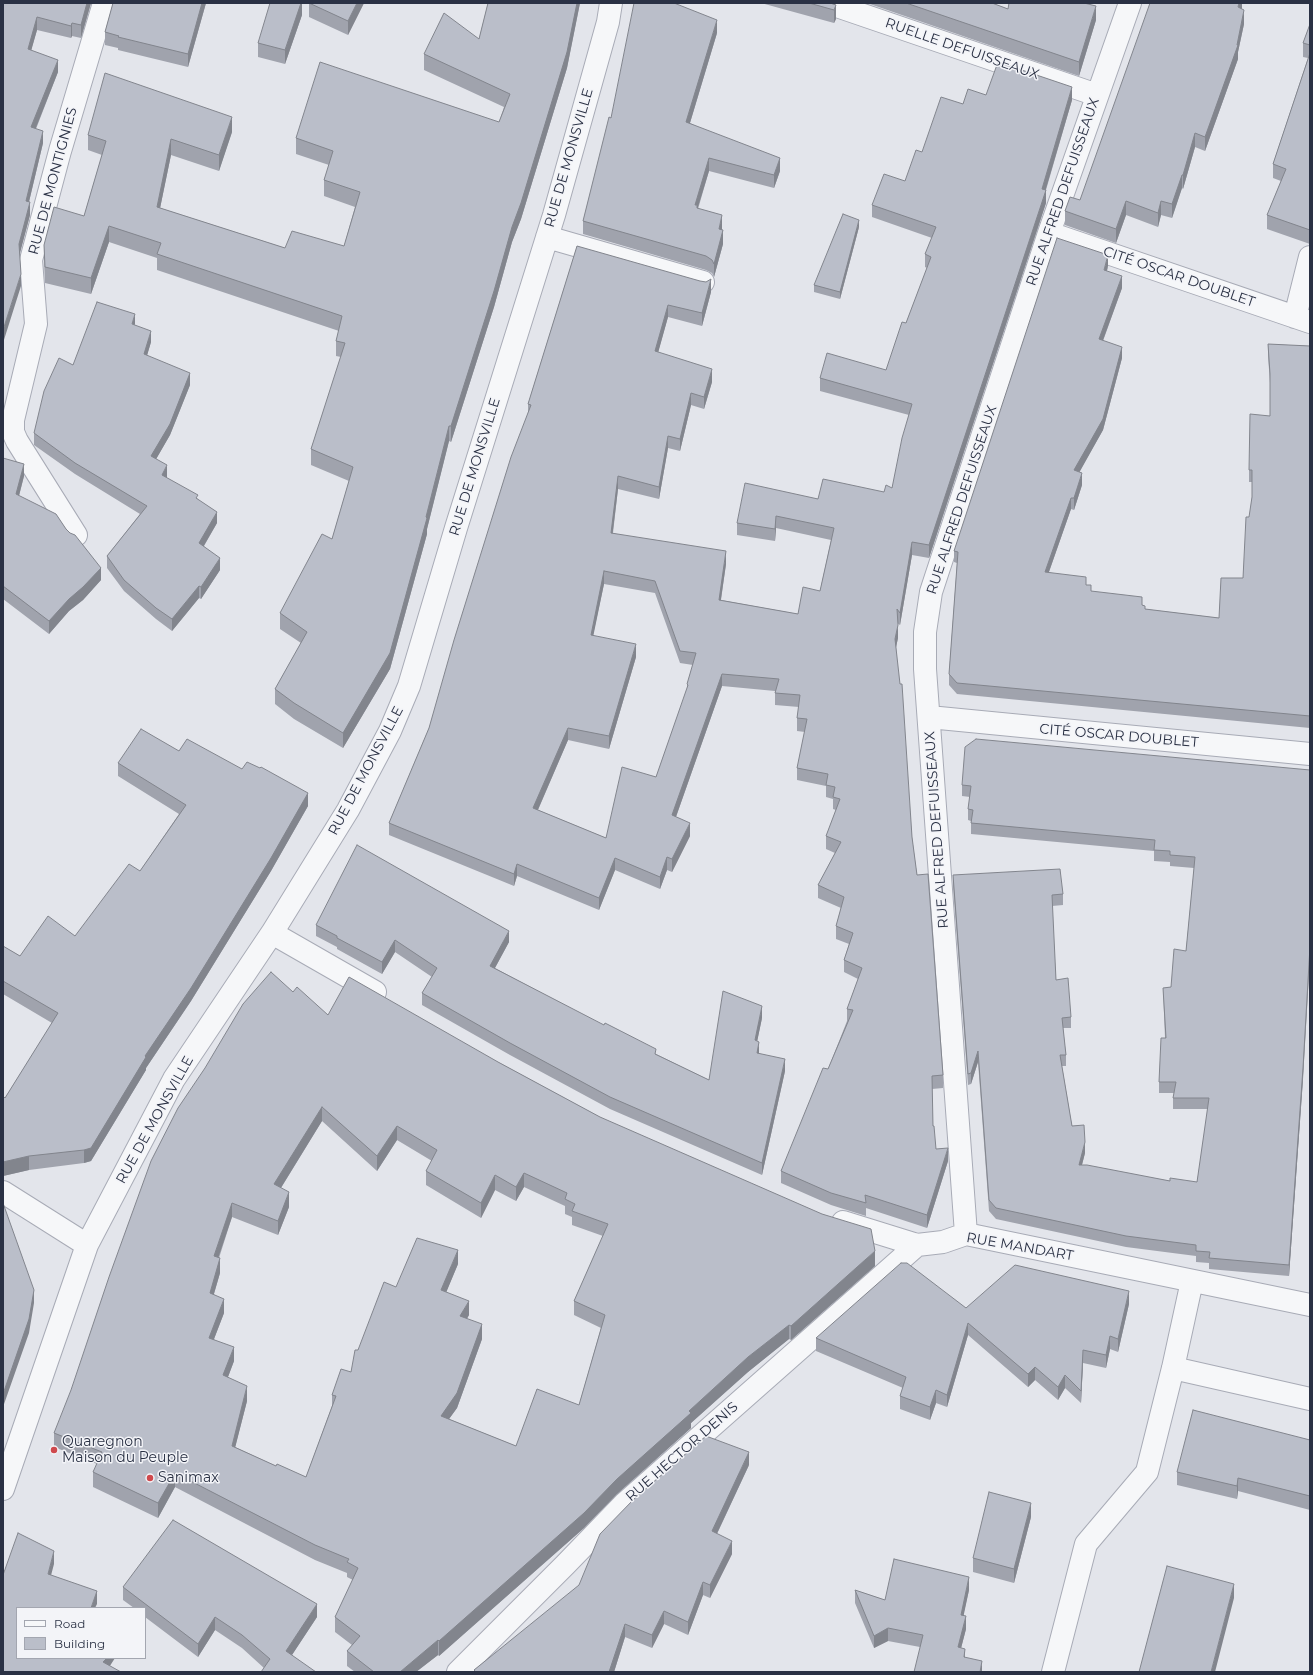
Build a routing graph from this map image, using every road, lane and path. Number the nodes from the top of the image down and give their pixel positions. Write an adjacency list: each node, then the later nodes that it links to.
1 (104, 3): 11 (street, RUE DE MONTIGNIES)
2 (611, 3): 7 (street, RUE DE MONSVILLE)
3 (828, 3): 5 (street, RUELLE DEFUISSEAUX)
4 (1130, 3): 5 (street, RUE ALFRED DEFUISSEAUX)
5 (1097, 95): 6 (street, RUE ALFRED DEFUISSEAUX)
6 (1049, 233): 10 (street, CITÉ OSCAR DOUBLET); 12 (street, RUE ALFRED DEFUISSEAUX)
7 (547, 237): 9 (street); 14 (street, RUE DE MONSVILLE)
8 (1310, 257): 10 (street)
9 (703, 282)
10 (1303, 319)
11 (76, 535)
12 (929, 717): 13 (street, CITÉ OSCAR DOUBLET); 18 (street, RUE ALFRED DEFUISSEAUX)
13 (1310, 754)
14 (272, 933): 15 (street); 19 (street, RUE DE MONSVILLE)
15 (394, 1004)
16 (3, 1192): 19 (street)
17 (827, 1217): 20 (street, RUE MANDART)
18 (966, 1234): 20 (street, RUE MANDART); 21 (street, RUE MANDART)
19 (87, 1245): 25 (street, RUE DE MONSVILLE)
20 (917, 1245): 26 (street, RUE HECTOR DENIS)
21 (1192, 1281): 22 (street, RUE MANDART); 23 (street)
22 (1310, 1305)
23 (1173, 1368): 24 (street); 27 (street)
24 (1310, 1398)
25 (3, 1489)
26 (458, 1672)
27 (1053, 1672)

